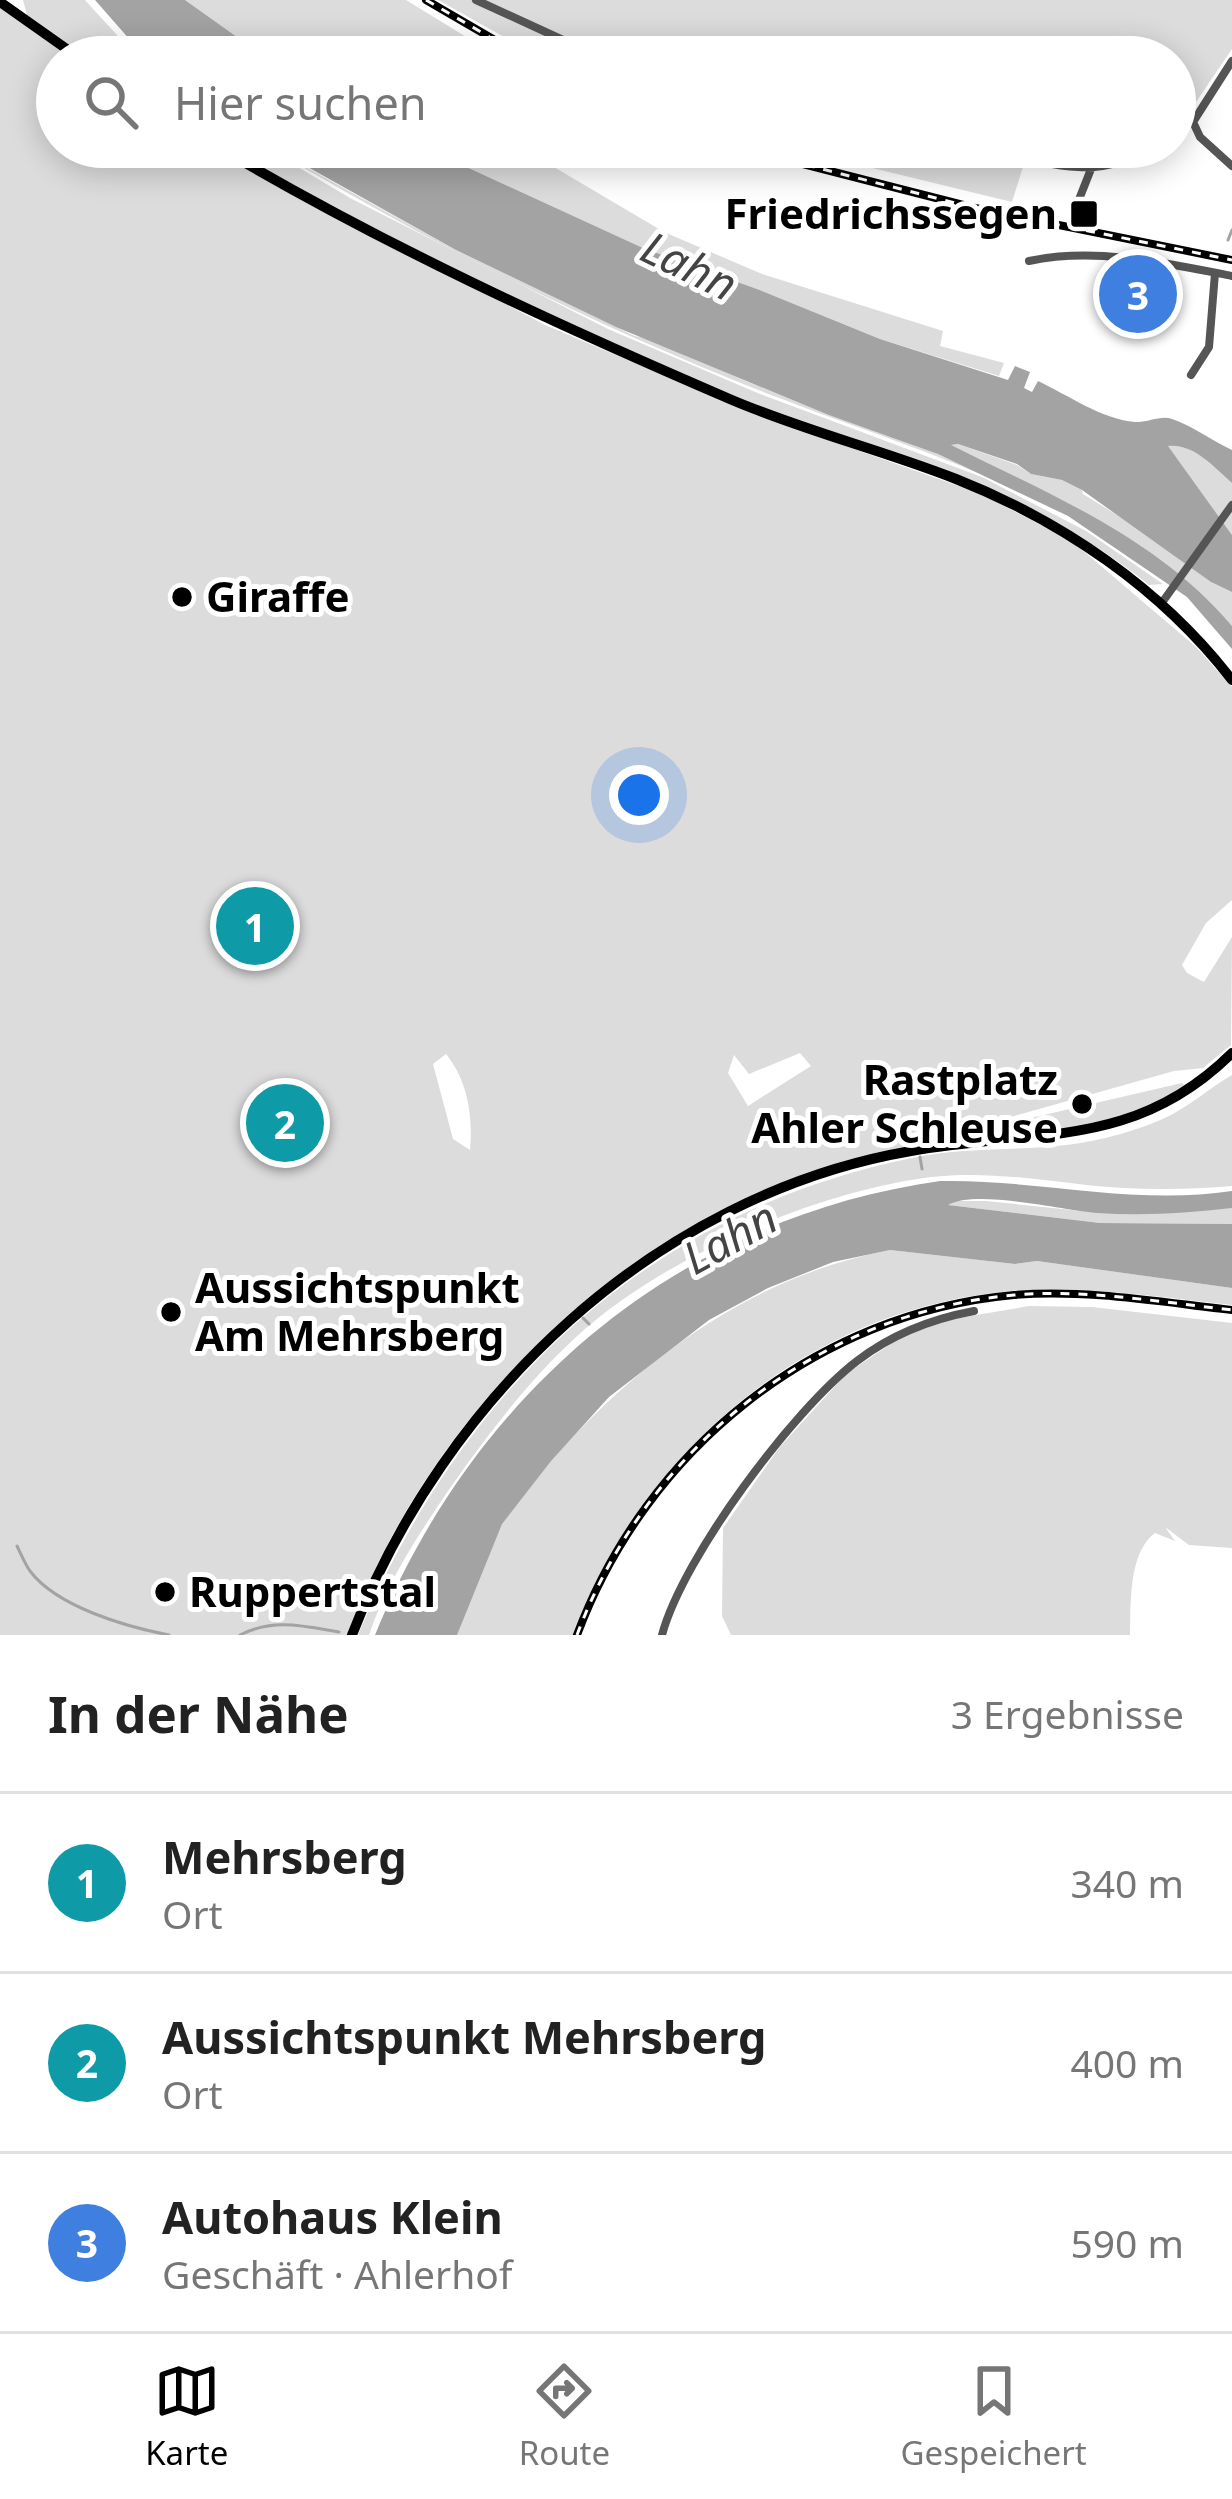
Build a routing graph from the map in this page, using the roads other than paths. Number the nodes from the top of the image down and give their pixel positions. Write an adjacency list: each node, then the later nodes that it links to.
1 (476, 0): 4 (street)
2 (0, 2): 3 (main road)
3 (48, 36)
4 (554, 36)
5 (1232, 62): 6 (street)
6 (1196, 117)
7 (1196, 128): 8 (street)
8 (1232, 166)
9 (257, 168): 19 (main road)
10 (1085, 168): 12 (street)
11 (1095, 168): 12 (street)
12 (1090, 169): 13 (street)
13 (1078, 202)
14 (1029, 261): 15 (street)
15 (1216, 273): 16 (street); 17 (street)
16 (1232, 276)
17 (1191, 375)
18 (1232, 505): 19 (street)
19 (1164, 601): 20 (main road)
20 (1232, 680)
21 (1232, 1053): 22 (main road)
22 (1217, 1066): 23 (street); 25 (main road)
23 (1232, 1066)
24 (974, 1311): 26 (street)
25 (352, 1635)
26 (662, 1635)

